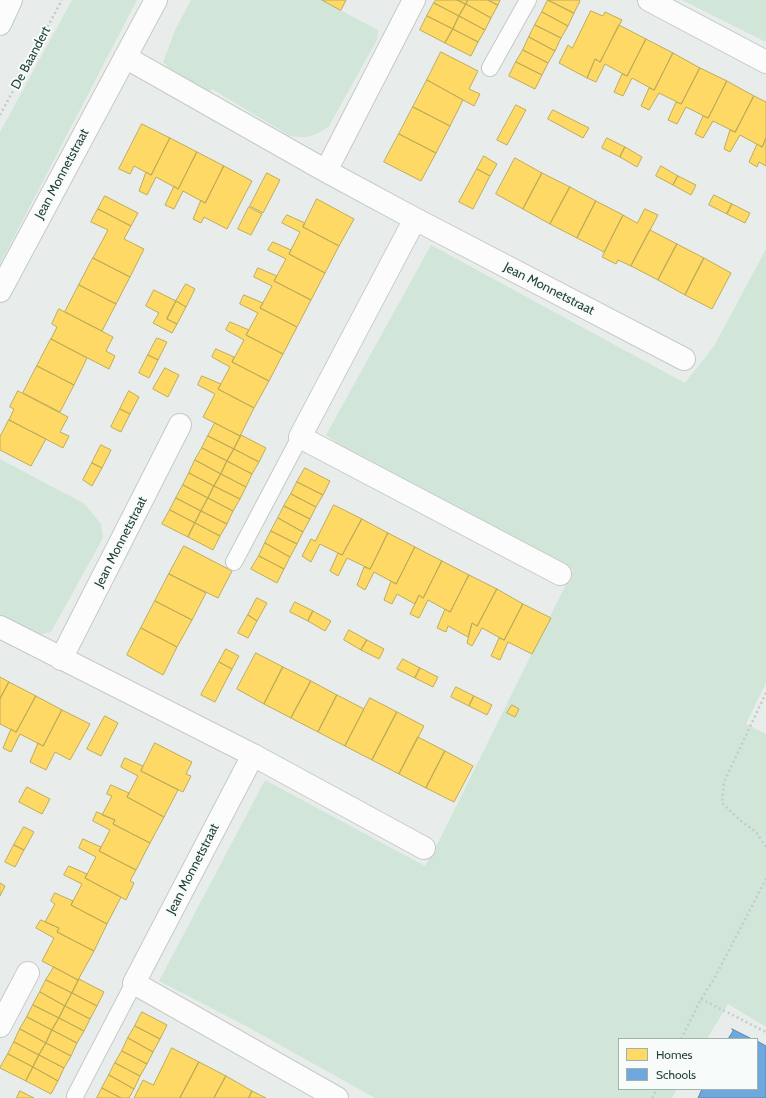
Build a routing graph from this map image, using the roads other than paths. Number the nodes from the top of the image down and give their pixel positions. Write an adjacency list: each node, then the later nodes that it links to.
1 (12, 0): 6 (street)
2 (156, 0): 7 (street, Jean Monnetstraat)
3 (414, 0): 10 (street)
4 (528, 0): 9 (lane)
5 (649, 0): 8 (street)
6 (0, 24)
7 (125, 57): 10 (street, Jean Monnetstraat); 12 (street, Jean Monnetstraat)
8 (766, 62)
9 (490, 68)
10 (326, 171): 11 (street, Jean Monnetstraat)
11 (415, 219): 13 (street, Jean Monnetstraat); 15 (street)
12 (0, 291)
13 (684, 359)
14 (180, 425): 19 (street, Jean Monnetstraat)
15 (300, 437): 16 (lane); 17 (street)
16 (234, 562)
17 (560, 574)
18 (0, 627): 19 (street)
19 (61, 658): 20 (street)
20 (253, 755): 21 (street); 23 (street, Jean Monnetstraat)
21 (424, 848)
22 (28, 973): 24 (street)
23 (134, 983): 25 (lane, Jean Monnetstraat); 26 (street)
24 (0, 1026)
25 (75, 1096)
26 (337, 1098)

